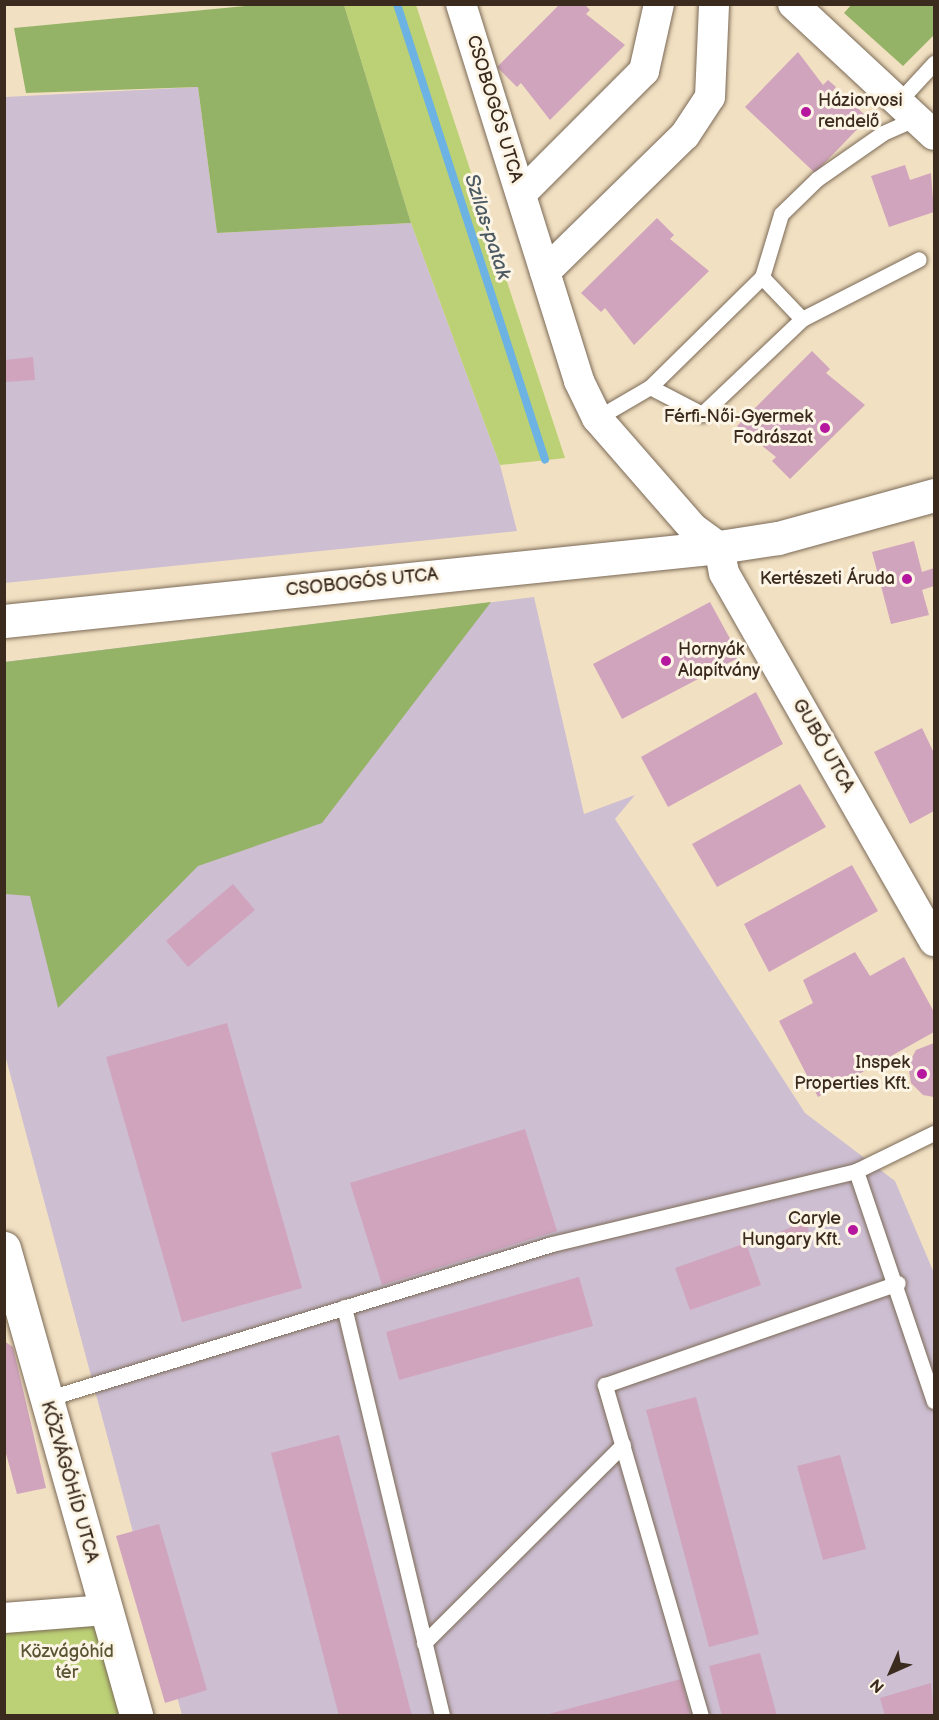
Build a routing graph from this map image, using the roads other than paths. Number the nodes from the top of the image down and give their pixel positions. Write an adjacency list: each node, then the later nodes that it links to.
1 (461, 4): 7 (street, CSOBOGÓS UTCA)
2 (659, 4): 7 (street)
3 (714, 4): 9 (street)
4 (793, 4): 6 (street)
5 (934, 63): 6 (lane)
6 (916, 118): 10 (lane)
7 (521, 194): 9 (street, CSOBOGÓS UTCA)
8 (919, 259): 11 (lane)
9 (545, 272): 13 (street, CSOBOGÓS UTCA)
10 (762, 277): 11 (lane); 12 (lane)
11 (802, 319): 12 (lane)
12 (650, 387): 13 (lane)
13 (597, 418): 15 (street, CSOBOGÓS UTCA)
14 (934, 495): 15 (street, CSOBOGÓS UTCA)
15 (719, 547): 16 (street, CSOBOGÓS UTCA); 17 (street, GUBÓ UTCA)
16 (4, 621)
17 (934, 941)
18 (934, 1133): 19 (lane)
19 (856, 1171): 21 (lane); 23 (lane)
20 (4, 1248): 22 (street, KÖZVÁGÓHÍD UTCA)
21 (898, 1283): 25 (lane); 26 (lane)
22 (10, 1292): 24 (street, KÖZVÁGÓHÍD UTCA)
23 (344, 1307): 24 (lane); 29 (lane)
24 (46, 1399): 27 (street, KÖZVÁGÓHÍD UTCA)
25 (934, 1401)
26 (623, 1445): 29 (lane); 32 (lane)
27 (106, 1610): 28 (street); 30 (street, KÖZVÁGÓHÍD UTCA)
28 (4, 1618)
29 (424, 1643): 31 (lane)
30 (136, 1716)
31 (442, 1716)
32 (701, 1716)

